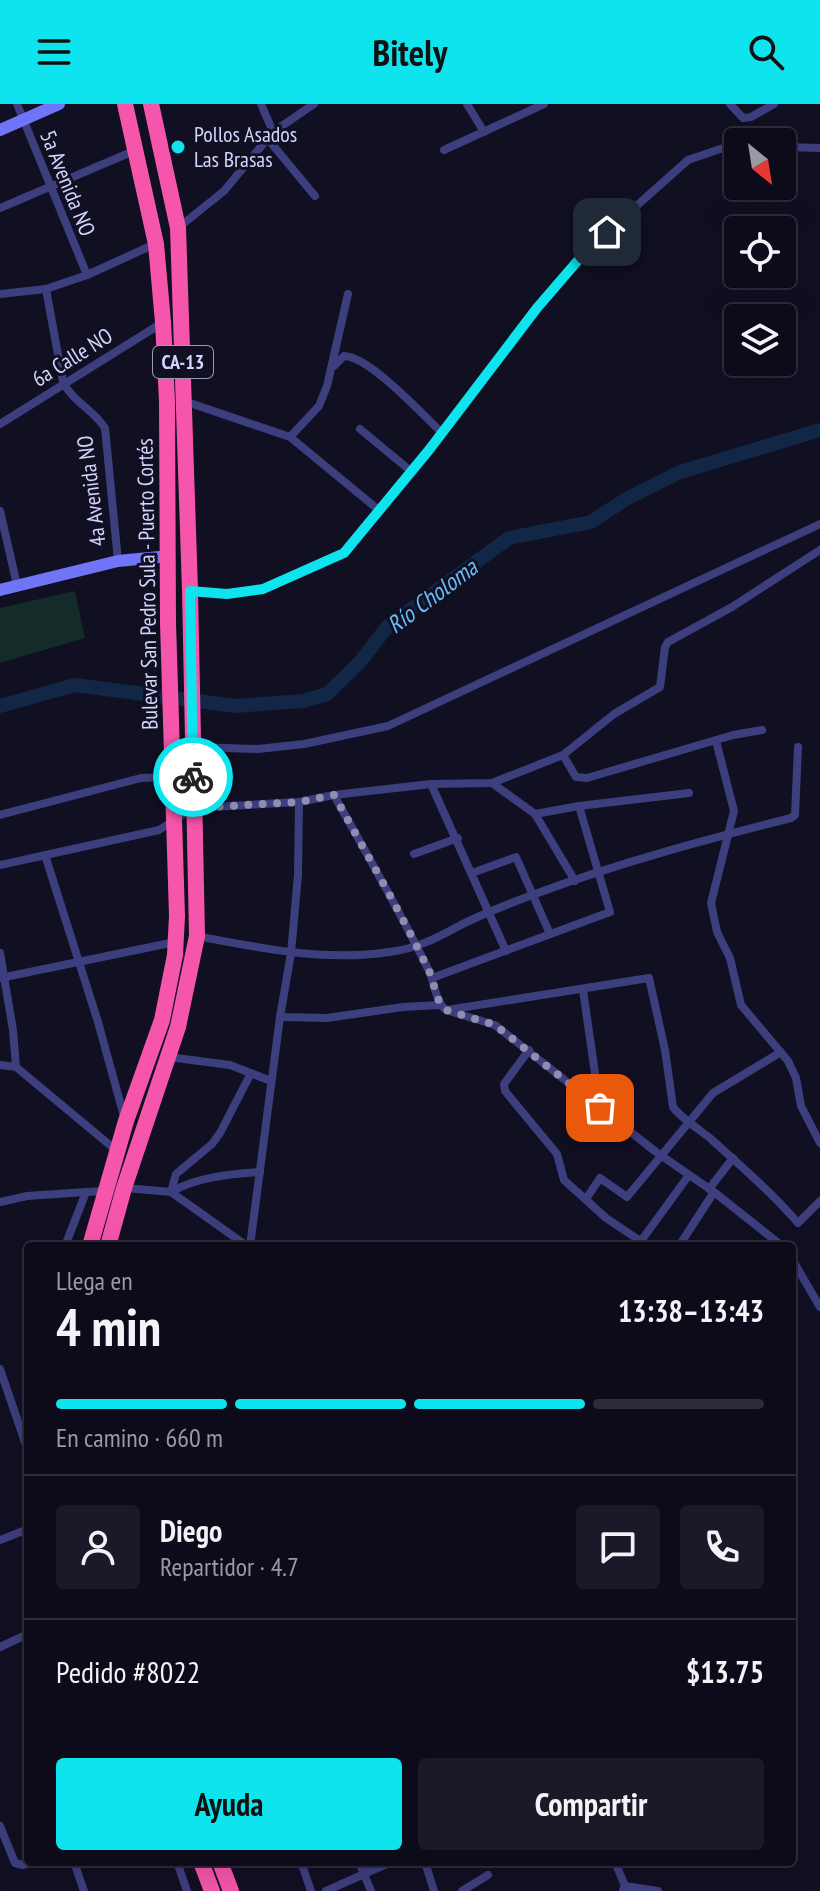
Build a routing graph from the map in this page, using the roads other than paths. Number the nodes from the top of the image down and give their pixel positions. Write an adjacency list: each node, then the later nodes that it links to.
1 (17, 104): 11 (street, 5a Avenida NO)
2 (59, 104): 11 (street)
3 (125, 104): 18 (highway, Bulevar San Pedro Sula - Puerto Cortés / CA-13)
4 (151, 104): 23 (highway, Bulevar San Pedro Sula - Puerto Cortés / CA-13)
5 (261, 104): 14 (street)
6 (314, 104): 14 (street)
7 (467, 104): 13 (street)
8 (544, 104): 13 (street)
9 (730, 104): 10 (street)
10 (774, 104)
11 (23, 120): 12 (street); 20 (street, 5a Avenida NO)
12 (0, 130)
13 (484, 132): 19 (street)
14 (270, 135): 21 (street); 23 (street)
15 (796, 147): 17 (street)
16 (724, 148): 35 (street)
17 (820, 148)
18 (137, 149): 20 (street); 24 (highway, Bulevar San Pedro Sula - Puerto Cortés / CA-13)
19 (444, 150)
20 (50, 186): 22 (street); 25 (street, 5a Avenida NO)
21 (315, 196)
22 (0, 208)
23 (178, 228): 32 (highway, Bulevar San Pedro Sula - Puerto Cortés / CA-13)
24 (156, 244): 25 (street); 29 (highway, Bulevar San Pedro Sula - Puerto Cortés / CA-13)
25 (87, 275): 26 (street)
26 (46, 289): 27 (street); 31 (street)
27 (0, 294)
28 (348, 294): 30 (street)
29 (163, 322): 31 (street, 6a Calle NO); 43 (highway, Bulevar San Pedro Sula - Puerto Cortés / CA-13)
30 (332, 370): 35 (street); 36 (street)
31 (63, 382): 33 (street, 6a Calle NO); 44 (street, 4a Avenida NO)
32 (184, 401): 36 (street); 47 (highway, Bulevar San Pedro Sula - Puerto Cortés / CA-13)
33 (0, 424)
34 (360, 429): 37 (street)
35 (442, 433): 37 (street)
36 (290, 437): 39 (street)
37 (412, 472): 39 (street)
38 (0, 511): 41 (street)
39 (380, 511): 47 (street)
40 (820, 524): 50 (street)
41 (4, 544): 45 (street)
42 (820, 550): 52 (street)
43 (169, 556): 44 (street); 53 (highway, Bulevar San Pedro Sula - Puerto Cortés)
44 (118, 561): 45 (street)
45 (17, 585): 46 (street)
46 (0, 590)
47 (190, 591): 50 (highway, Bulevar San Pedro Sula - Puerto Cortés / CA-13)
48 (762, 730): 49 (street)
49 (716, 741): 52 (street); 64 (street)
50 (192, 743): 60 (highway, Bulevar San Pedro Sula - Puerto Cortés / CA-13)
51 (798, 747): 64 (street)
52 (563, 755): 54 (street)
53 (173, 777): 62 (street); 63 (highway, Bulevar San Pedro Sula - Puerto Cortés)
54 (492, 783): 55 (street); 61 (street)
55 (431, 784): 57 (street); 65 (street)
56 (689, 793): 59 (street)
57 (334, 795): 58 (street); 77 (street)
58 (299, 802): 60 (street); 80 (street)
59 (579, 806): 61 (street); 70 (street)
60 (193, 808): 63 (street); 75 (highway, Bulevar San Pedro Sula - Puerto Cortés / CA-13)
61 (535, 814): 71 (street)
62 (0, 815)
63 (175, 820): 67 (street); 76 (highway, Bulevar San Pedro Sula - Puerto Cortés)
64 (726, 834): 70 (street); 88 (street)
65 (458, 838): 66 (street); 69 (street)
66 (414, 854)
67 (45, 855): 68 (street); 81 (street)
68 (0, 865)
69 (472, 873): 72 (street); 73 (street)
70 (598, 873): 71 (street); 74 (street)
71 (575, 881): 72 (street)
72 (534, 895): 73 (street); 74 (street)
73 (489, 913): 77 (street); 78 (street)
74 (550, 934): 78 (street)
75 (197, 936): 80 (street); 89 (highway, Bulevar San Pedro Sula - Puerto Cortés / CA-13)
76 (175, 942): 81 (street); 95 (highway, Bulevar San Pedro Sula - Puerto Cortés)
77 (417, 946): 80 (street); 83 (street)
78 (506, 951): 83 (street)
79 (0, 953): 82 (street)
80 (291, 953): 86 (street)
81 (78, 961): 82 (street); 95 (street)
82 (3, 977): 91 (street)
83 (432, 978): 85 (street)
84 (583, 990): 85 (street); 94 (street); 96 (street)
85 (443, 1007): 86 (street); 87 (street)
86 (280, 1017): 93 (street)
87 (529, 1050): 94 (street); 108 (street)
88 (781, 1052): 96 (street); 97 (street)
89 (168, 1057): 92 (street); 103 (highway, Bulevar San Pedro Sula - Puerto Cortés / CA-13)
90 (0, 1065): 91 (street)
91 (16, 1067): 98 (street)
92 (250, 1075): 93 (street); 107 (street)
93 (271, 1081): 101 (street)
94 (600, 1108): 99 (street)
95 (126, 1121): 98 (highway, Bulevar San Pedro Sula - Puerto Cortés)
96 (690, 1121): 99 (street); 100 (street)
97 (820, 1143)
98 (118, 1151): 105 (highway, Bulevar San Pedro Sula - Puerto Cortés)
99 (661, 1156): 102 (street); 108 (street)
100 (733, 1158): 104 (street); 109 (street)
101 (260, 1172): 107 (street); 115 (street)
102 (689, 1175): 104 (street); 117 (street)
103 (124, 1188): 107 (street); 113 (highway, Bulevar San Pedro Sula - Puerto Cortés / CA-13)
104 (712, 1190): 118 (street); 119 (street)
105 (105, 1191): 106 (street); 112 (highway, Bulevar San Pedro Sula - Puerto Cortés)
106 (86, 1192): 110 (street); 111 (street)
107 (171, 1192): 114 (street)
108 (586, 1199): 116 (street)
109 (820, 1201)
110 (0, 1202)
111 (67, 1242)
112 (91, 1242)
113 (109, 1242)
114 (243, 1242)
115 (250, 1242)
116 (642, 1242)
117 (645, 1242)
118 (681, 1242)
119 (777, 1242)
120 (796, 1266): 121 (street)
121 (820, 1307)
122 (0, 1369): 123 (street)
123 (24, 1439)
124 (24, 1531): 125 (street)
125 (0, 1540)
126 (24, 1636): 127 (street)
127 (0, 1647)
128 (0, 1826): 129 (street)
129 (24, 1865)
130 (75, 1866): 142 (street)
131 (178, 1866): 143 (street)
132 (203, 1866): 144 (highway)
133 (222, 1866): 145 (highway)
134 (302, 1866): 146 (street)
135 (360, 1866): 139 (street)
136 (382, 1866): 139 (street)
137 (426, 1866): 149 (street)
138 (616, 1866): 141 (street)
139 (363, 1874): 147 (street); 148 (street)
140 (488, 1875): 150 (street)
141 (625, 1889): 151 (street)
142 (84, 1891)
143 (187, 1891)
144 (212, 1891)
145 (231, 1891)
146 (311, 1891)
147 (326, 1891)
148 (371, 1891)
149 (434, 1891)
150 (462, 1891)
151 (658, 1891)

